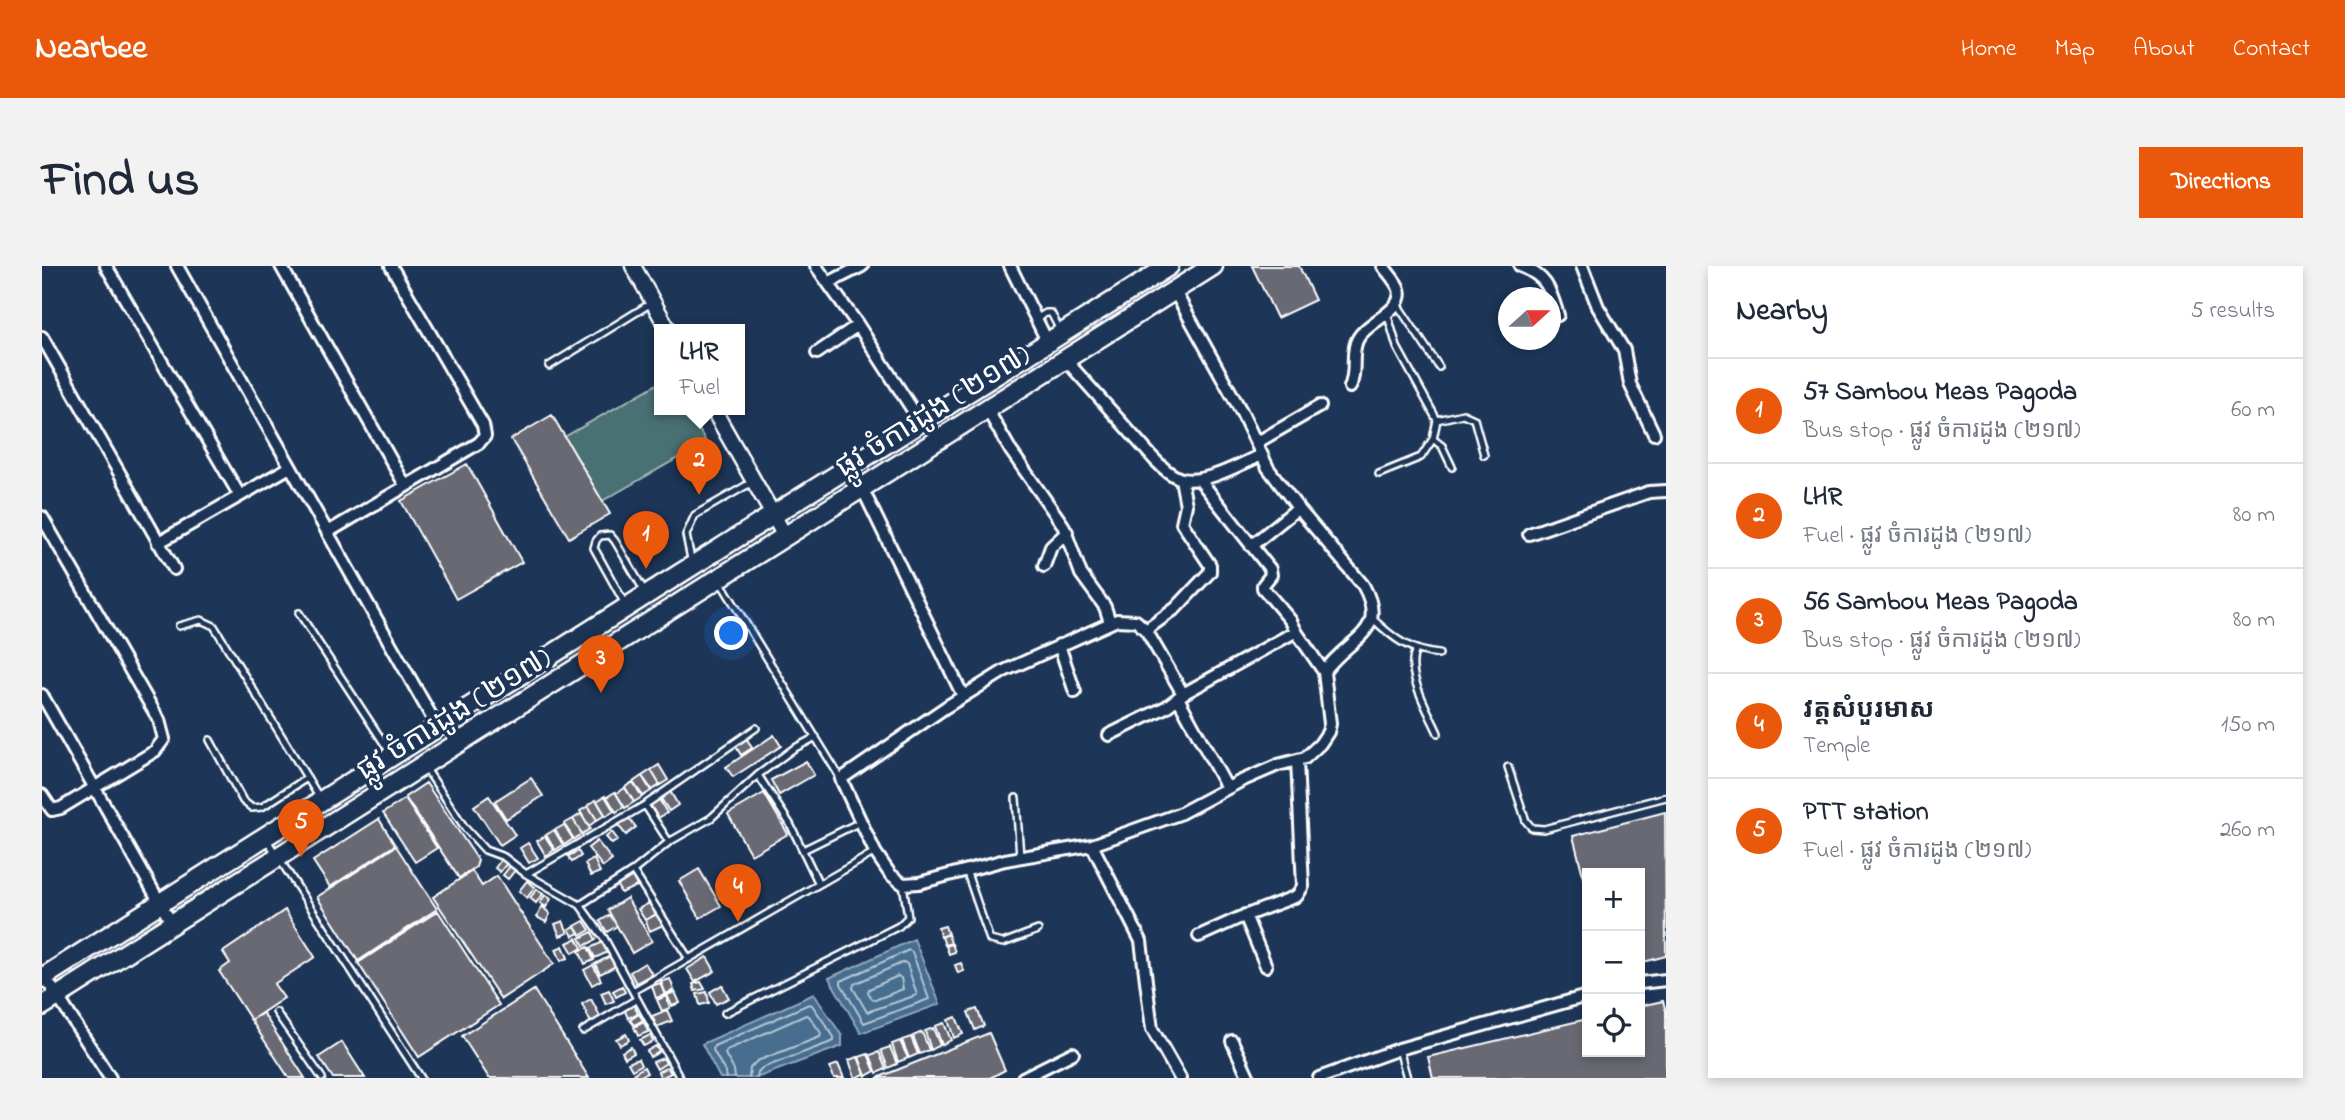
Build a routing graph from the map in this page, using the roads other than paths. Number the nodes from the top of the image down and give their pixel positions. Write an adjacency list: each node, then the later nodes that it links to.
1 (106, 266): 49 (street)
2 (177, 266): 40 (street)
3 (281, 266): 46 (street)
4 (633, 266): 17 (street)
5 (816, 266): 14 (street)
6 (1010, 266): 20 (street)
7 (1169, 266): 24 (main road, ផ្លូវ ចំការដូង (២១៧))
8 (1213, 266): 16 (main road, ផ្លូវ ចំការដូង (២១៧))
9 (1383, 266): 18 (street)
10 (1520, 266): 15 (street)
11 (1581, 266): 35 (street)
12 (395, 267): 46 (street)
13 (856, 267): 14 (street)
14 (828, 283): 22 (street)
15 (1548, 287)
16 (1174, 290): 26 (main road, ផ្លូវ ចំការដូង (២១៧)); 37 (street)
17 (653, 302): 21 (street); 27 (lane)
18 (1397, 304): 19 (street); 28 (lane)
19 (1387, 313): 29 (street); 33 (lane)
20 (1036, 319): 24 (street); 24 (lane)
21 (665, 324)
22 (858, 325): 25 (street); 34 (street)
23 (42, 337): 57 (street)
24 (1055, 339): 34 (main road, ផ្លូវ ចំការដូង (២១៧))
25 (817, 352)
26 (1065, 359): 31 (main road, ផ្លូវ ចំការដូង (២១៧)); 43 (street)
27 (549, 366)
28 (1439, 367)
29 (1350, 387)
30 (1320, 406): 37 (street)
31 (987, 409): 47 (main road, ផ្លូវ ចំការដូង (២១៧)); 54 (street)
32 (716, 415): 45 (street)
33 (1437, 420): 36 (lane); 39 (lane)
34 (920, 423): 51 (main road, ផ្លូវ ចំការដូង (២១៧))
35 (1654, 434)
36 (1433, 439): 41 (lane); 42 (lane)
37 (1256, 443): 38 (street)
38 (1262, 454): 44 (street); 50 (street)
39 (1484, 455)
40 (290, 467): 49 (street); 53 (street)
41 (1452, 467)
42 (1379, 474)
43 (1181, 479): 44 (street); 69 (street)
44 (1199, 479): 58 (street)
45 (754, 481): 51 (street); 60 (lane)
46 (405, 485): 53 (street)
47 (862, 488): 56 (main road, ផ្លូវ ចំការដូង (២១៧)); 77 (street)
48 (1666, 491): 55 (street)
49 (240, 496): 57 (street)
50 (1298, 508): 58 (street); 66 (street)
51 (773, 516): 56 (street); 60 (main road, ផ្លូវ ចំការដូង (២១៧))
52 (42, 517): 92 (street)
53 (328, 532): 79 (street)
54 (1067, 532): 59 (street); 67 (street)
55 (1529, 534)
56 (785, 536): 62 (main road, ផ្លូវ ចំការដូង (២១៧))
57 (158, 542): 61 (street)
58 (1251, 546): 70 (street)
59 (1044, 566)
60 (692, 567): 63 (main road, ផ្លូវ ចំការដូង (២១៧))
61 (174, 569)
62 (718, 578): 83 (lane); 87 (main road, ផ្លូវ ចំការដូង (២១៧))
63 (646, 595): 64 (main road, ផ្លូវ ចំការដូង (២១៧)); 64 (lane)
64 (627, 607): 79 (main road, ផ្លូវ ចំការដូង (២១៧))
65 (299, 613): 85 (lane)
66 (1373, 620): 72 (lane); 74 (street)
67 (1110, 622): 69 (street); 71 (street)
68 (179, 626): 90 (lane)
69 (1146, 630): 78 (street)
70 (1297, 633): 74 (street); 78 (street)
71 (1059, 645): 75 (street); 77 (street)
72 (1416, 650): 73 (lane); 81 (lane)
73 (1439, 654)
74 (1324, 672): 86 (street)
75 (1075, 692)
76 (42, 695): 92 (street)
77 (963, 696): 91 (street)
78 (1180, 696): 82 (street); 93 (street)
79 (438, 728): 85 (main road, ផ្លូវ ចំការដូង (២១៧))
80 (756, 728): 98 (lane)
81 (1438, 733)
82 (1109, 735)
83 (816, 737): 89 (lane); 91 (lane)
84 (210, 740): 90 (lane)
85 (392, 757): 97 (main road, ផ្លូវ ចំការដូង (២១៧))
86 (1297, 761): 93 (street); 114 (street)
87 (423, 765): 105 (main road, ផ្លូវ ចំការដូង (២១៧)); 109 (lane)
88 (1508, 767): 95 (lane)
89 (758, 775): 101 (lane); 103 (lane)
90 (307, 778): 97 (lane)
91 (841, 779): 99 (street)
92 (95, 787): 94 (street); 112 (street)
93 (1227, 788): 102 (street)
94 (42, 795)
95 (1666, 797)
96 (1016, 798): 106 (lane)
97 (322, 801): 100 (main road, ផ្លូវ ចំការដូង (២១៧))
98 (645, 805): 101 (lane); 109 (lane)
99 (862, 821): 103 (lane); 104 (street)
100 (265, 837): 105 (lane); 112 (main road, ផ្លូវ ចំការដូង (២១៧))
101 (669, 842): 108 (lane)
102 (1092, 845): 106 (street); 138 (street)
103 (803, 850): 110 (lane)
104 (875, 852): 110 (lane); 111 (street)
105 (278, 856): 115 (main road, ផ្លូវ ចំការដូង (២១៧)); 135 (lane)
106 (1020, 857): 107 (street)
107 (966, 870): 111 (street); 116 (lane)
108 (633, 871): 113 (lane); 118 (lane)
109 (526, 874): 113 (lane)
110 (820, 884): 118 (lane)
111 (903, 884): 128 (lane)
112 (160, 904): 115 (street); 120 (main road, ផ្លូវ ចំការដូង (២១៧))
113 (580, 905): 123 (lane)
114 (1245, 915): 117 (street); 119 (street)
115 (172, 923): 126 (main road, ផ្លូវ ចំការដូង (២១៧))
116 (1038, 930)
117 (1199, 936)
118 (689, 959): 123 (lane)
119 (1266, 966)
120 (43, 976): 126 (street)
121 (1666, 979): 122 (street)
122 (1645, 982)
123 (633, 991): 125 (lane)
124 (1582, 997): 131 (street)
125 (637, 999): 129 (lane); 136 (lane)
126 (49, 1001): 133 (street)
127 (276, 1012): 134 (lane)
128 (725, 1013)
129 (583, 1031)
130 (1232, 1041): 139 (street)
131 (1399, 1049): 140 (street); 141 (lane)
132 (1073, 1053): 137 (street)
133 (110, 1078)
134 (322, 1078)
135 (421, 1078)
136 (680, 1078)
137 (1023, 1078)
138 (1180, 1078)
139 (1250, 1078)
140 (1319, 1078)
141 (1407, 1078)

